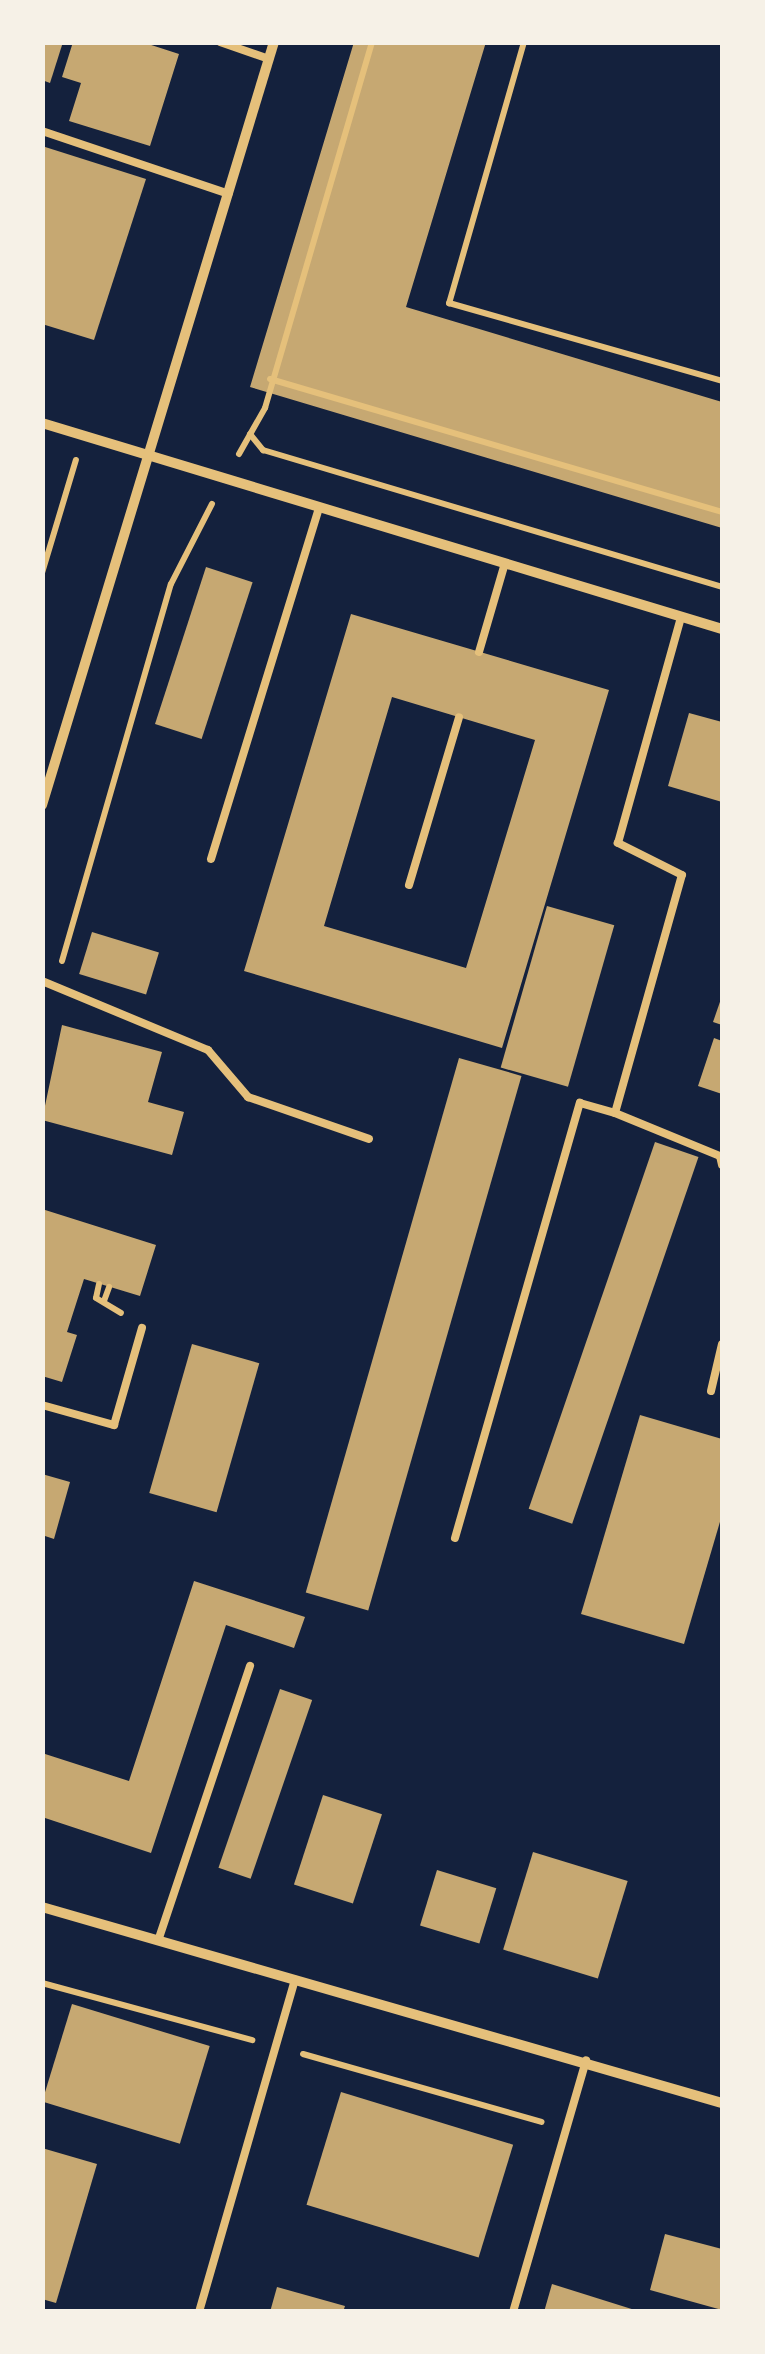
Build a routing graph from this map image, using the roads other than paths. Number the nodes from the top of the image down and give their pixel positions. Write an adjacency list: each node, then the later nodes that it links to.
1 (220, 42): 3 (lane)
2 (274, 42): 3 (street)
3 (269, 59): 5 (street)
4 (42, 130): 5 (lane)
5 (229, 194): 7 (street)
6 (42, 422): 7 (street)
7 (149, 455): 8 (street); 14 (street)
8 (319, 506): 9 (street); 15 (lane)
9 (505, 564): 10 (street); 12 (lane)
10 (681, 617): 11 (street); 18 (lane)
11 (722, 630)
12 (479, 652)
13 (459, 717): 16 (lane)
14 (42, 805)
15 (210, 860)
16 (409, 885)
17 (42, 980): 19 (lane)
18 (615, 1113): 20 (lane); 25 (lane)
19 (370, 1139)
20 (722, 1165)
21 (142, 1328): 24 (lane)
22 (722, 1344): 23 (lane)
23 (710, 1390)
24 (42, 1405)
25 (455, 1538)
26 (250, 1666): 28 (lane)
27 (42, 1907): 28 (street)
28 (158, 1938): 29 (street)
29 (295, 1980): 30 (street); 32 (lane)
30 (586, 2060): 31 (street); 33 (lane)
31 (722, 2103)
32 (198, 2312)
33 (513, 2312)

